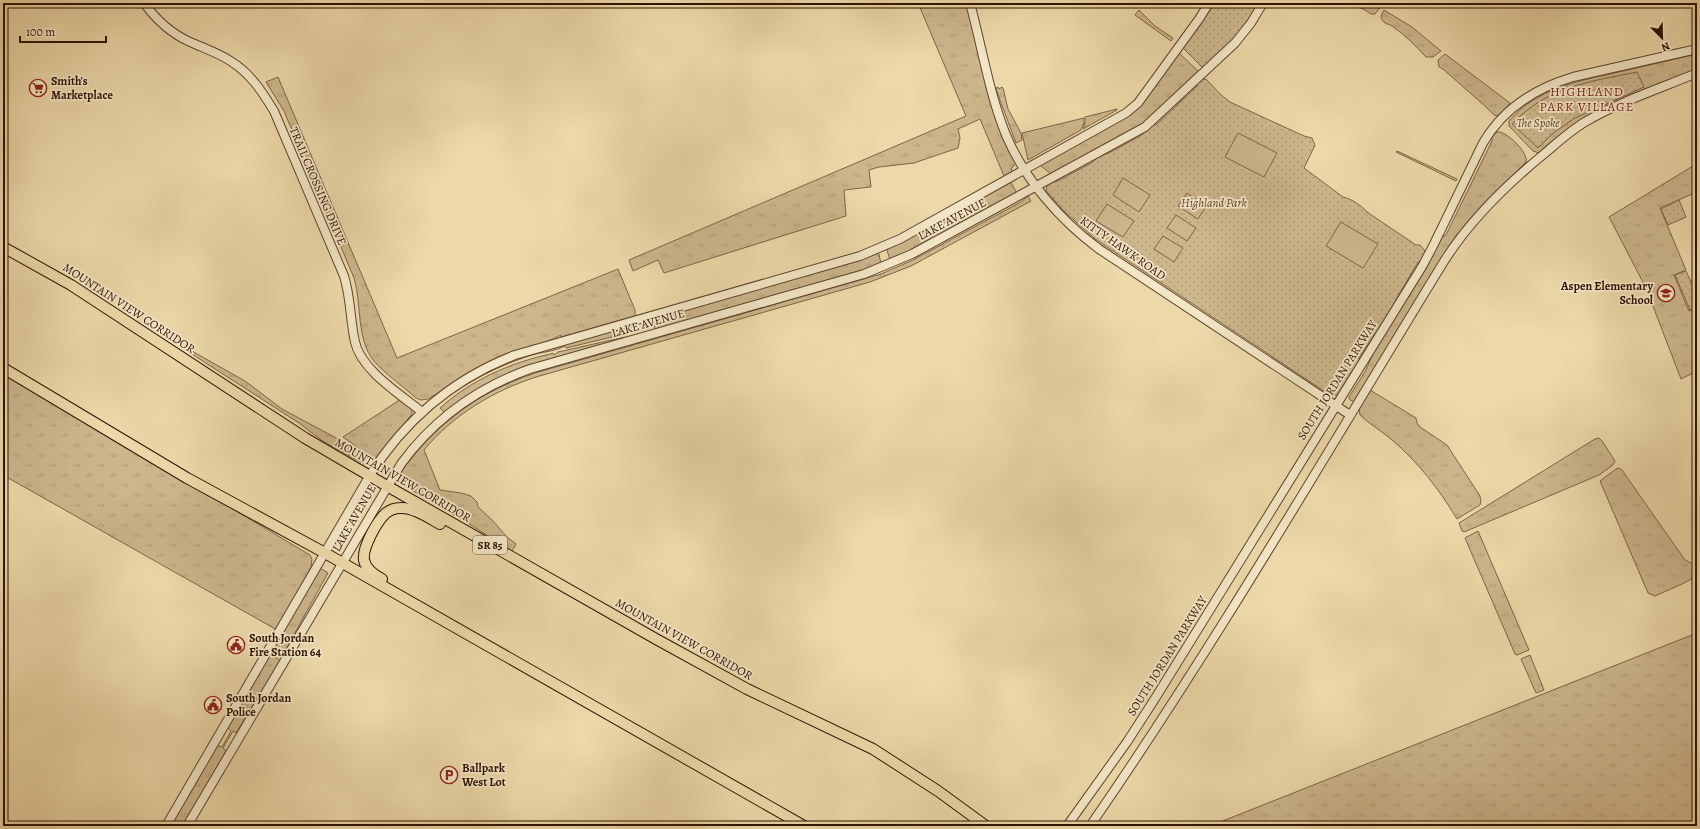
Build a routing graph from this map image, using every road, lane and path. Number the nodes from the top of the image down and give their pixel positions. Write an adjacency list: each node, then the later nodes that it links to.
1 (144, 3): 12 (street, TRAIL CROSSING DRIVE)
2 (970, 3): 7 (street, KITTY HAWK ROAD)
3 (1209, 3): 7 (street, LAKE AVENUE)
4 (1263, 3): 8 (street, LAKE AVENUE)
5 (1697, 49): 11 (street, SOUTH JORDAN PARKWAY)
6 (1697, 73): 13 (street)
7 (1025, 170): 8 (street, KITTY HAWK ROAD); 12 (street, LAKE AVENUE)
8 (1037, 187): 11 (street, KITTY HAWK ROAD); 15 (street, LAKE AVENUE)
9 (3, 246): 14 (highway, MOUNTAIN VIEW CORRIDOR / SR 85)
10 (3, 368): 17 (highway)
11 (1336, 405): 13 (street, KITTY HAWK ROAD); 24 (street, SOUTH JORDAN PARKWAY)
12 (422, 412): 14 (street, LAKE AVENUE)
13 (1350, 415): 25 (street)
14 (370, 475): 15 (highway, MOUNTAIN VIEW CORRIDOR / SR 85); 17 (street, LAKE AVENUE)
15 (387, 486): 16 (highway, MOUNTAIN VIEW CORRIDOR / SR 85); 18 (street, LAKE AVENUE)
16 (498, 550): 19 (highway); 23 (highway, MOUNTAIN VIEW CORRIDOR / SR 85)
17 (325, 553): 18 (highway); 20 (street, LAKE AVENUE)
18 (342, 563): 19 (highway); 21 (street, LAKE AVENUE)
19 (525, 667): 22 (highway)
20 (166, 826)
21 (187, 826)
22 (804, 826)
23 (986, 826)
24 (1067, 826)
25 (1090, 826)

